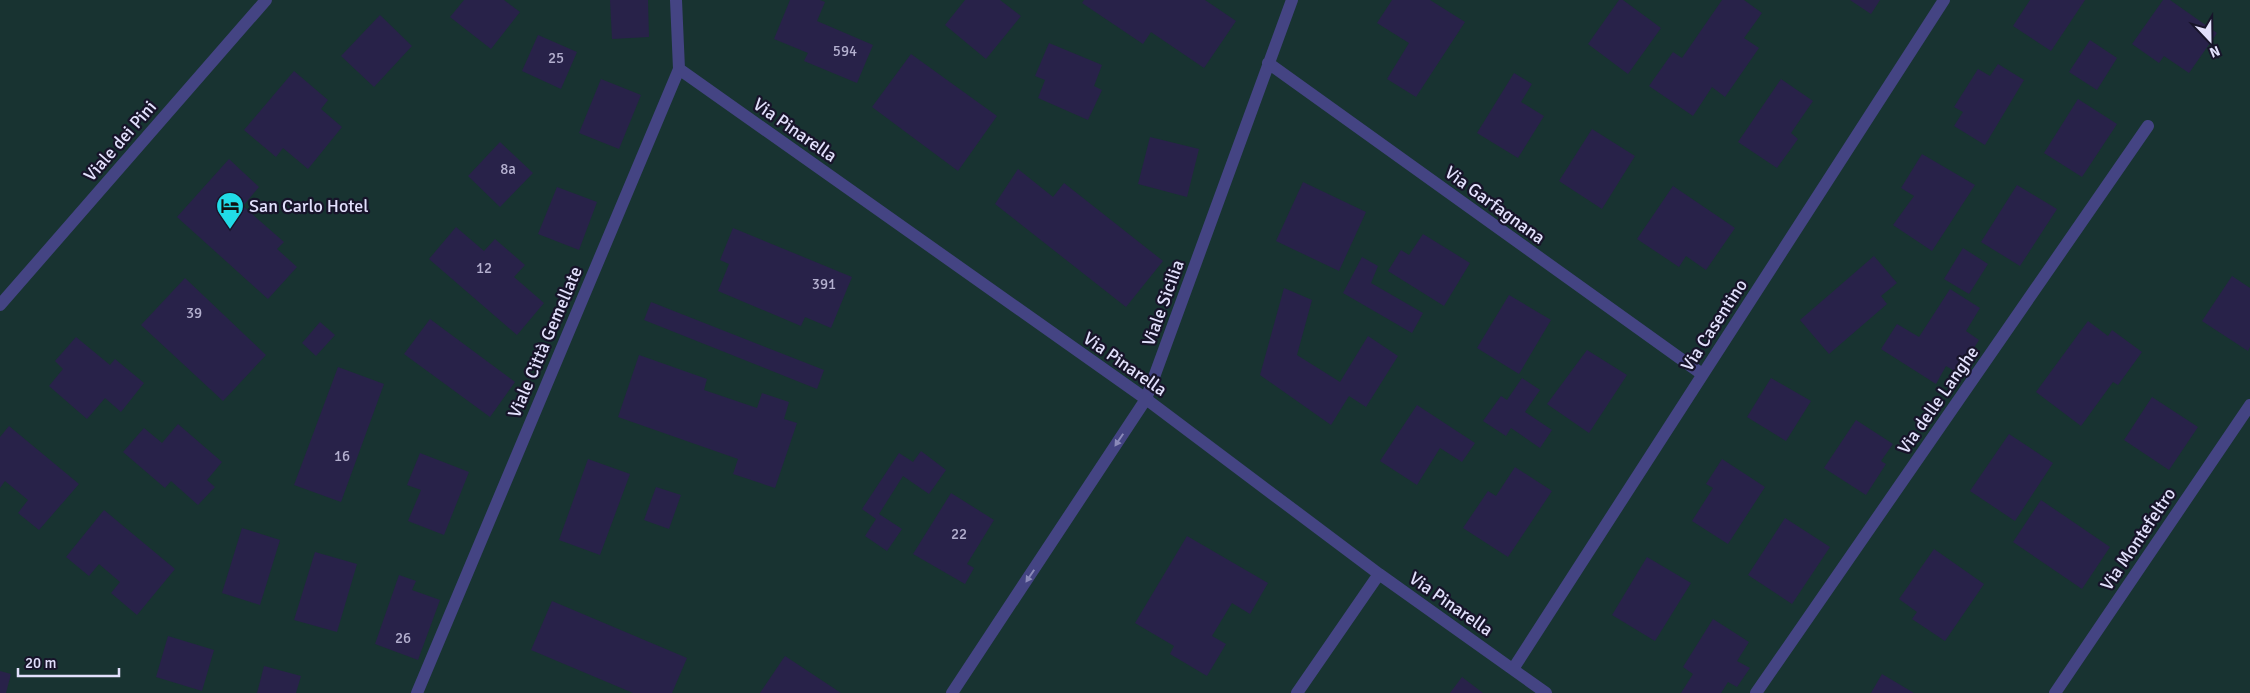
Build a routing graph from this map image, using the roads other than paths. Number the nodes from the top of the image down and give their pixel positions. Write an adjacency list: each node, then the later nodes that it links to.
1 (266, 0): 8 (street, Viale dei Pini)
2 (676, 0): 6 (street, Viale Città Gemellate)
3 (1292, 0): 5 (street, Viale Sicilia)
4 (1944, 0): 9 (street, Via Casentino)
5 (1268, 63): 9 (street, Via Garfagnana); 10 (street, Viale Sicilia)
6 (679, 69): 10 (street, Via Pinarella); 14 (street, Viale Città Gemellate)
7 (2148, 126): 18 (street, Via delle Langhe)
8 (0, 305)
9 (1702, 374): 13 (street, Via Casentino)
10 (1146, 399): 12 (street, Via Pinarella); 15 (street, Viale Sicilia, one-way to 15)
11 (2250, 405): 19 (street, Via Montefeltro)
12 (1379, 574): 13 (street, Via Pinarella); 16 (street)
13 (1513, 669): 17 (street, Via Pinarella)
14 (417, 693)
15 (952, 693)
16 (1297, 693)
17 (1546, 693)
18 (1756, 693)
19 (2054, 693)

